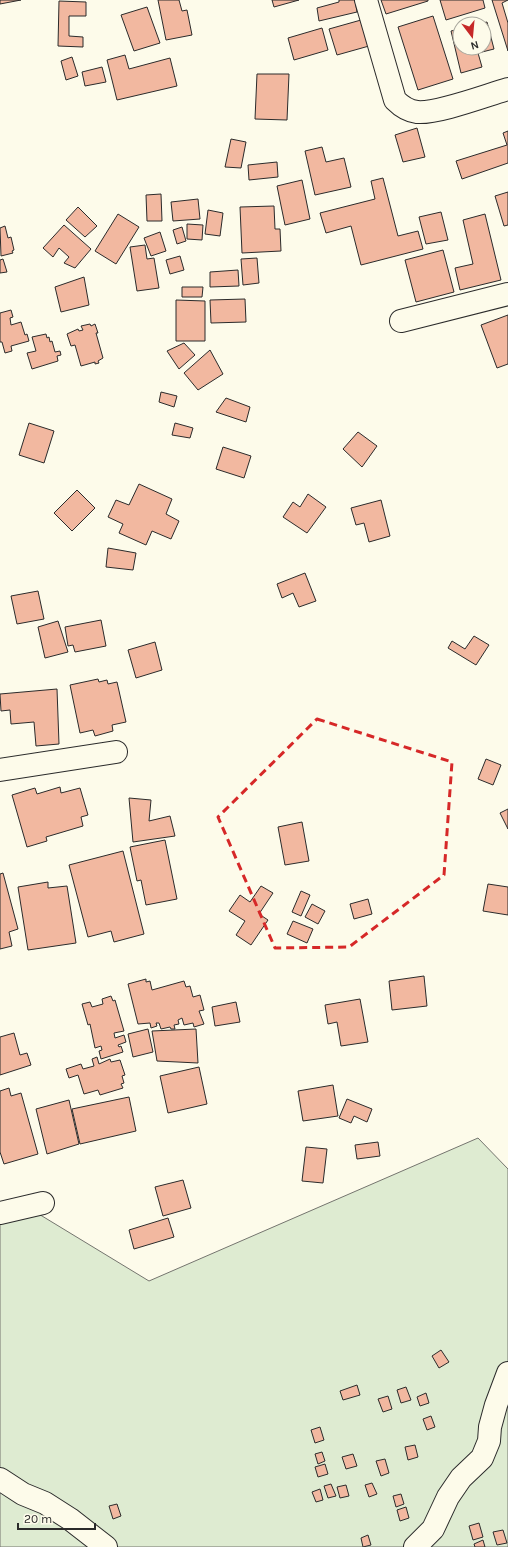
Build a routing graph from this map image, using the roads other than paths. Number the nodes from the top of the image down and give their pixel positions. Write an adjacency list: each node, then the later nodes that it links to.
1 (366, 0): 2 (street)
2 (508, 89)
3 (508, 294): 4 (street)
4 (401, 321)
5 (116, 752): 6 (street)
6 (0, 770)
7 (43, 1203): 8 (street)
8 (0, 1213)
9 (508, 1373): 12 (street)
10 (0, 1479): 11 (street)
11 (106, 1547)
12 (415, 1547)

